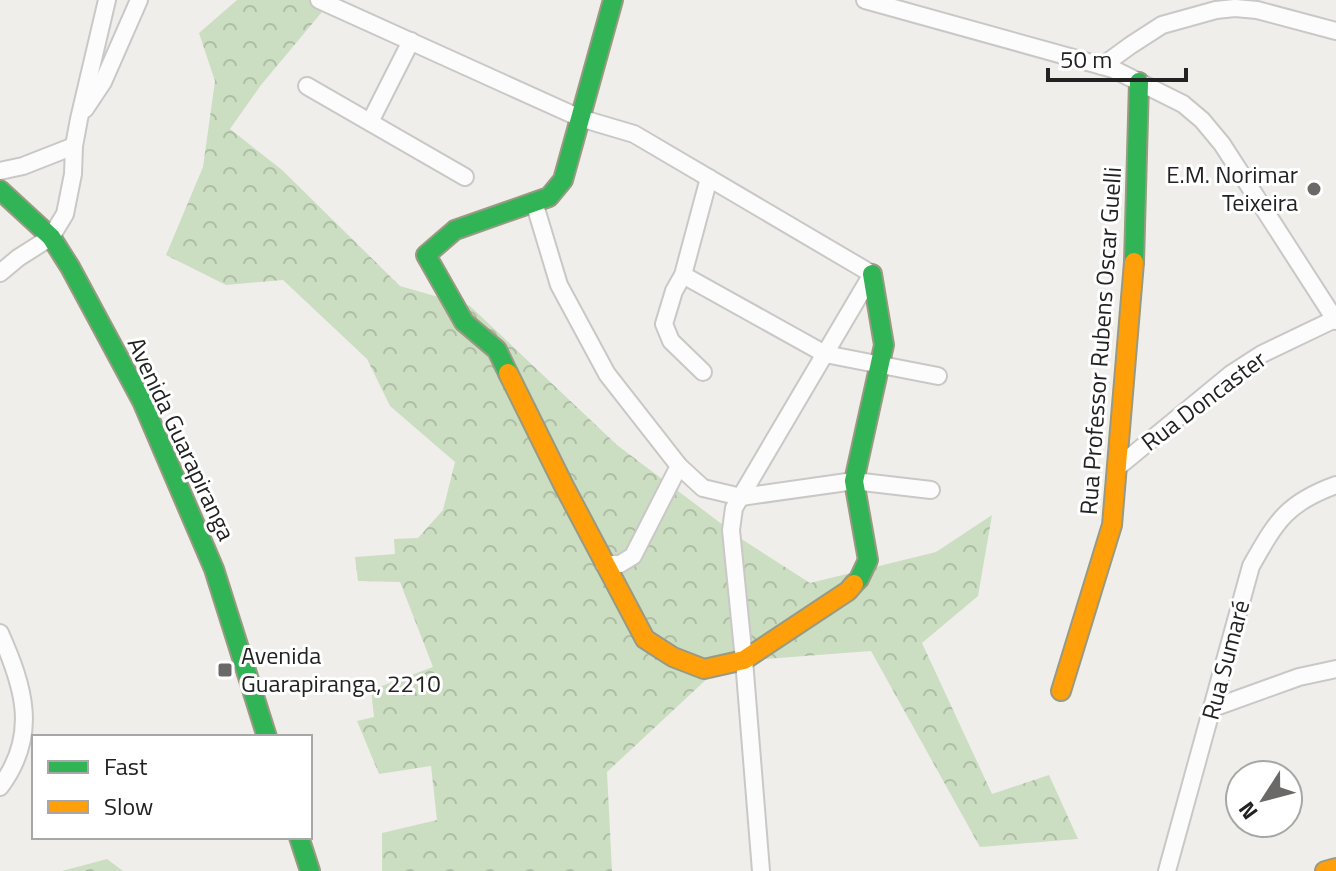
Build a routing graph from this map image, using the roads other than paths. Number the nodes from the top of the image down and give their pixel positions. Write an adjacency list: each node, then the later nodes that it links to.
1 (107, 0): 12 (street)
2 (139, 0): 12 (street)
3 (319, 0): 7 (street)
4 (613, 0): 11 (street)
5 (865, 0): 8 (street)
6 (1336, 31): 8 (street)
7 (411, 41): 11 (street); 13 (street)
8 (1102, 66): 9 (street)
9 (1139, 82): 24 (street); 30 (street, Rua Professor Rubens Oscar Guelli)
10 (307, 86): 13 (street)
11 (580, 118): 17 (street); 19 (street)
12 (79, 119): 14 (street)
13 (370, 122): 16 (street)
14 (74, 146): 15 (street); 20 (street)
15 (0, 171)
16 (465, 177)
17 (709, 178): 22 (street); 23 (street)
18 (0, 190): 20 (street, Avenida Guarapiranga)
19 (534, 202): 29 (street); 35 (street)
20 (51, 237): 21 (street); 41 (street, Avenida Guarapiranga)
21 (0, 273)
22 (872, 274): 25 (street); 26 (street)
23 (683, 275): 25 (street); 27 (street)
24 (1335, 320): 30 (street, Rua Doncaster)
25 (825, 354): 26 (street); 34 (street)
26 (881, 365): 28 (street); 31 (street)
27 (703, 372)
28 (938, 376)
29 (679, 466): 34 (street); 35 (street)
30 (1118, 467): 39 (street, Rua Professor Rubens Oscar Guelli)
31 (854, 481): 33 (street); 34 (street); 37 (street)
32 (1336, 485): 40 (street, Rua Sumaré)
33 (931, 490)
34 (741, 497): 37 (street)
35 (604, 564): 37 (street)
36 (0, 633): 42 (street)
37 (744, 660): 46 (street)
38 (1336, 669): 40 (street)
39 (1061, 691)
40 (1213, 708): 47 (street, Rua Sumaré)
41 (266, 735)
42 (0, 787)
43 (300, 839): 45 (street)
44 (1336, 868): 48 (street)
45 (310, 871)
46 (761, 871)
47 (1167, 871)
48 (1325, 871)

